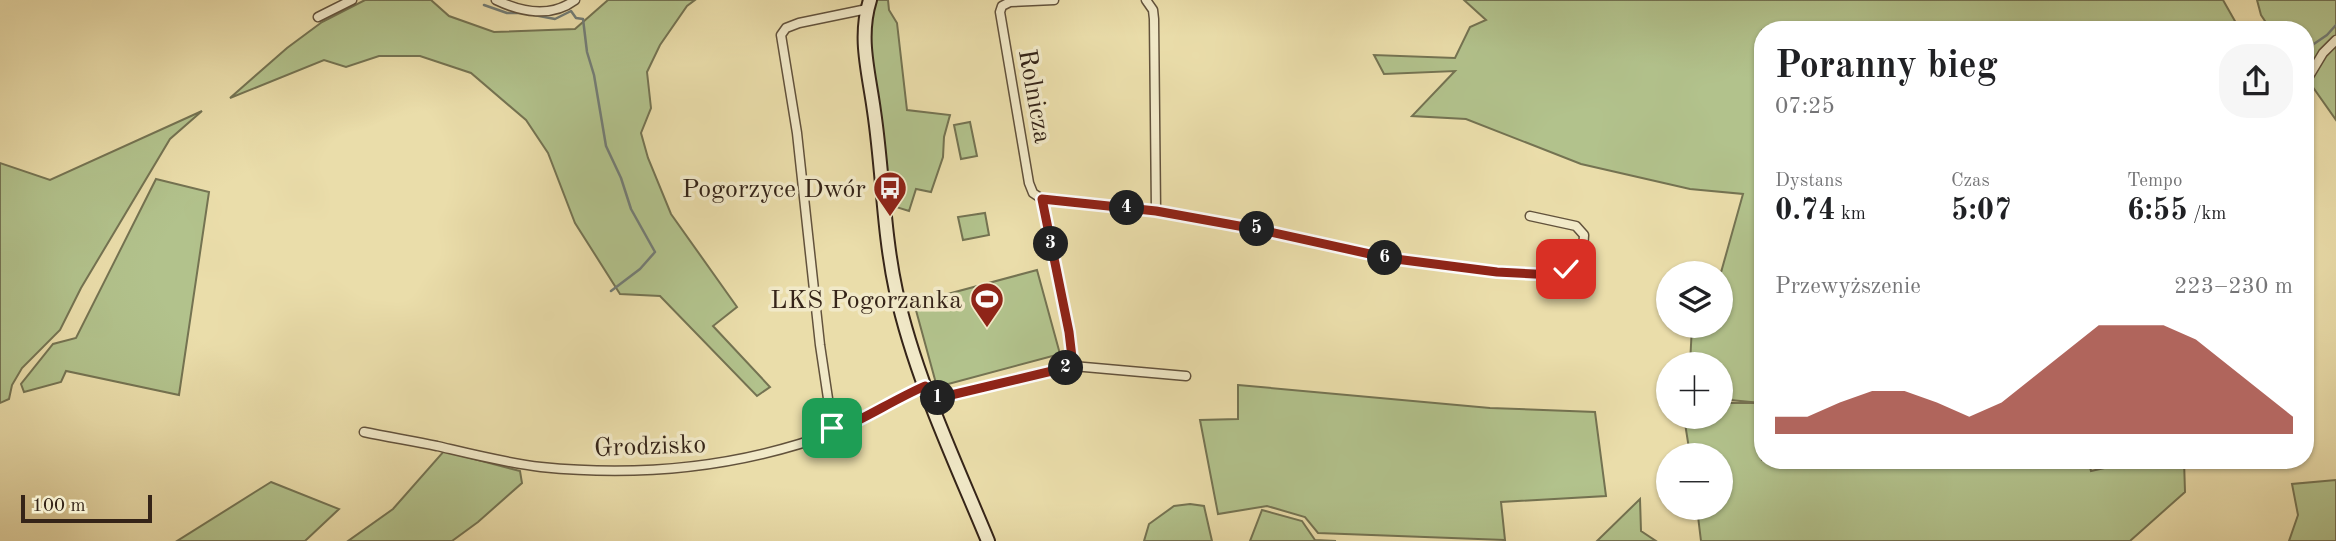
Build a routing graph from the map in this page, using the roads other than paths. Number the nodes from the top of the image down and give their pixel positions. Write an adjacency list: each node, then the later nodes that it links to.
1 (352, 0): 7 (street)
2 (496, 0): 3 (street)
3 (575, 0)
4 (1054, 0): 10 (street, Rolnicza)
5 (1146, 0): 11 (street)
6 (868, 5): 15 (street); 18 (street)
7 (318, 17)
8 (2336, 40): 9 (street)
9 (2314, 68)
10 (1042, 199): 11 (street); 13 (street)
11 (1156, 211): 12 (street)
12 (1530, 216)
13 (1073, 366): 14 (street); 16 (street)
14 (1186, 376)
15 (925, 386): 16 (street); 18 (street, Grodzisko)
16 (930, 400): 19 (street)
17 (364, 432): 18 (street, Grodzisko)
18 (833, 432)
19 (988, 541)

